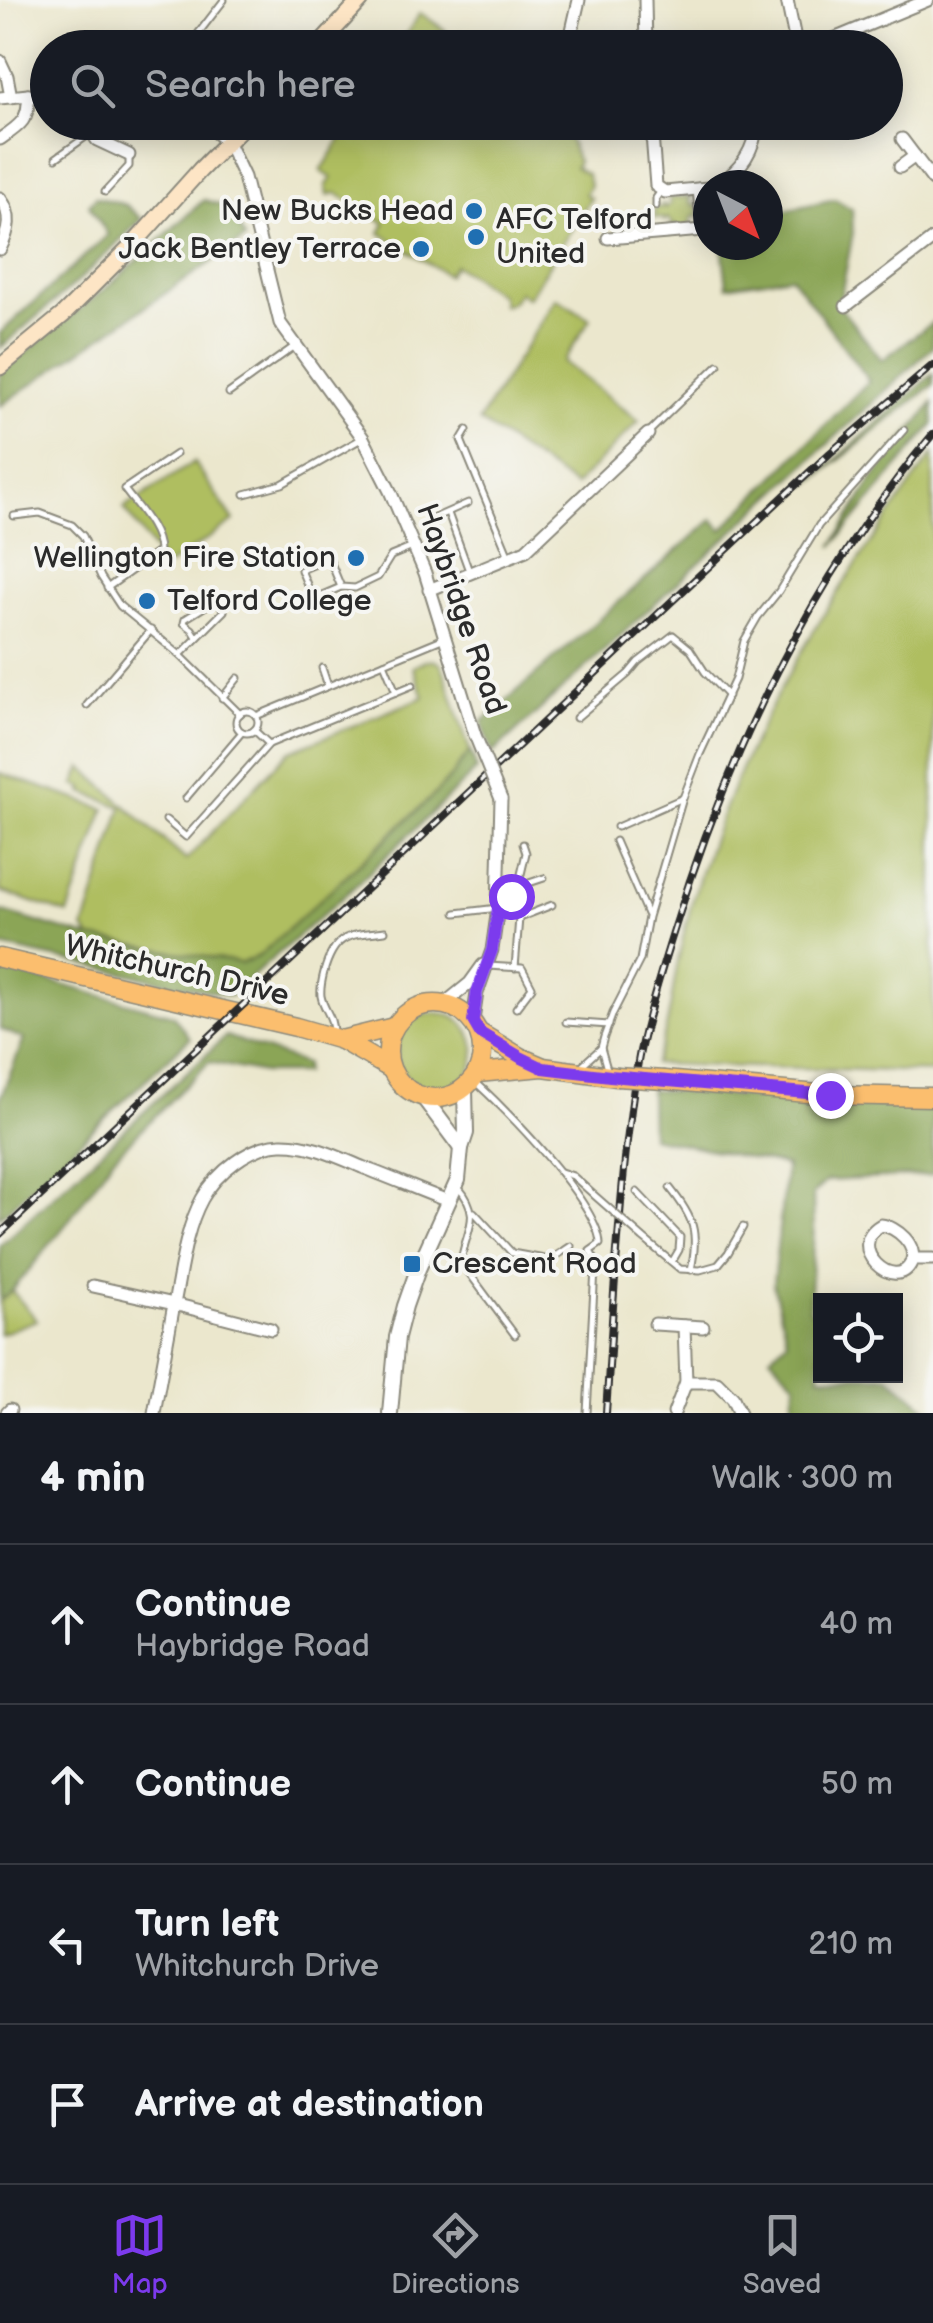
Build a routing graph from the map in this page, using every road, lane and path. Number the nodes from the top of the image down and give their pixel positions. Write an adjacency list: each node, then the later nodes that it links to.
1 (224, 0): 7 (lane)
2 (361, 0): 8 (main road)
3 (579, 0): 9 (street)
4 (645, 0): 10 (street)
5 (787, 0): 11 (street)
6 (928, 0): 12 (street)
7 (202, 30)
8 (334, 30)
9 (572, 30)
10 (646, 30)
11 (793, 30)
12 (856, 30)
13 (0, 61): 15 (street)
14 (28, 95): 15 (street); 16 (street)
15 (5, 98)
16 (0, 138)
17 (77, 140): 27 (lane)
18 (97, 140): 25 (street)
19 (224, 140): 24 (street)
20 (231, 140): 24 (main road)
21 (652, 140): 32 (street)
22 (753, 140): 29 (street)
23 (903, 140): 26 (street)
24 (228, 143): 41 (street, Haybridge Road); 43 (main road)
25 (128, 155): 33 (lane)
26 (915, 156): 28 (street); 30 (street)
27 (56, 158)
28 (900, 168)
29 (736, 170)
30 (933, 180)
31 (693, 189): 32 (street)
32 (660, 190): 35 (lane)
33 (105, 192)
34 (0, 198): 39 (street)
35 (656, 206)
36 (693, 230): 37 (street)
37 (608, 238)
38 (933, 239): 40 (street)
39 (0, 249)
40 (846, 306)
41 (295, 346): 44 (lane); 48 (street, Haybridge Road)
42 (718, 365): 47 (lane)
43 (0, 368)
44 (229, 393)
45 (467, 430): 56 (lane)
46 (904, 430): 71 (lane)
47 (648, 434): 56 (street)
48 (363, 438): 50 (lane); 54 (street, Haybridge Road)
49 (176, 454): 59 (lane)
50 (245, 494)
51 (468, 503): 52 (lane)
52 (448, 513): 55 (lane); 57 (lane)
53 (14, 516): 59 (lane)
54 (413, 548): 58 (lane); 60 (street, Haybridge Road)
55 (441, 549)
56 (509, 557): 57 (street)
57 (470, 574): 60 (street)
58 (341, 587): 58 (lane)
59 (107, 588): 61 (lane)
60 (428, 588): 63 (street, Haybridge Road)
61 (151, 630): 64 (lane); 73 (lane)
62 (197, 638): 62 (lane); 64 (lane)
63 (444, 638): 65 (lane); 89 (street, Haybridge Road, bridge)
64 (180, 654): 72 (lane)
65 (384, 663): 69 (lane); 70 (lane)
66 (322, 668): 69 (lane)
67 (238, 678): 72 (lane)
68 (413, 685): 70 (lane)
69 (328, 686): 75 (lane)
70 (396, 692): 79 (lane)
71 (728, 696): 76 (lane); 81 (lane)
72 (222, 698): 74 (lane)
73 (87, 705)
74 (240, 714): 75 (lane); 78 (lane)
75 (256, 716): 77 (lane)
76 (576, 718)
77 (254, 730): 78 (lane); 79 (lane)
78 (242, 732): 80 (lane)
79 (269, 744): 82 (lane)
80 (186, 798)
81 (684, 798): 83 (lane); 92 (lane)
82 (166, 820)
83 (618, 827)
84 (615, 841): 92 (lane)
85 (524, 844): 87 (lane)
86 (544, 878): 87 (lane)
87 (518, 887): 90 (lane)
88 (552, 905): 93 (lane)
89 (498, 908): 90 (lane); 91 (lane); 95 (street, Haybridge Road)
90 (515, 909): 93 (lane)
91 (456, 913)
92 (648, 917): 102 (lane)
93 (519, 918): 98 (lane)
94 (385, 931): 105 (lane)
95 (492, 950): 97 (street, Haybridge Road); 99 (street)
96 (0, 958): 105 (main road, Whitchurch Drive)
97 (488, 966): 98 (lane); 104 (street, Haybridge Road)
98 (516, 968): 100 (lane)
99 (444, 1004): 103 (main road); 104 (main road)
100 (516, 1008)
101 (566, 1022): 102 (lane)
102 (609, 1025): 106 (lane)
103 (394, 1027): 105 (main road, Whitchurch Drive); 108 (main road)
104 (476, 1027): 107 (main road); 111 (main road)
105 (337, 1039): 108 (main road, Whitchurch Drive)
106 (602, 1048): 109 (lane); 110 (lane)
107 (543, 1068): 109 (main road); 111 (main road)
108 (391, 1070): 112 (main road)
109 (574, 1070): 110 (main road)
110 (614, 1077): 113 (main road, bridge)
111 (472, 1080): 112 (main road); 114 (street); 115 (lane)
112 (423, 1097): 114 (street)
113 (933, 1097)
114 (461, 1148): 116 (street)
115 (558, 1170): 125 (lane, bridge); 137 (lane)
116 (456, 1185): 119 (street); 120 (lane)
117 (670, 1188): 126 (lane)
118 (637, 1192): 125 (lane)
119 (448, 1201): 128 (street); 136 (street)
120 (472, 1210): 122 (lane); 133 (lane)
121 (743, 1227): 126 (lane)
122 (572, 1246)
123 (914, 1259): 123 (street); 124 (street)
124 (933, 1260)
125 (672, 1262): 126 (lane)
126 (691, 1270)
127 (93, 1286): 128 (street)
128 (174, 1304): 132 (street); 135 (street)
129 (655, 1324): 130 (street)
130 (684, 1326): 131 (street); 134 (street)
131 (702, 1327)
132 (271, 1330)
133 (515, 1335)
134 (686, 1382): 138 (street); 139 (street)
135 (154, 1413)
136 (390, 1413)
137 (587, 1413)
138 (674, 1413)
139 (740, 1413)

